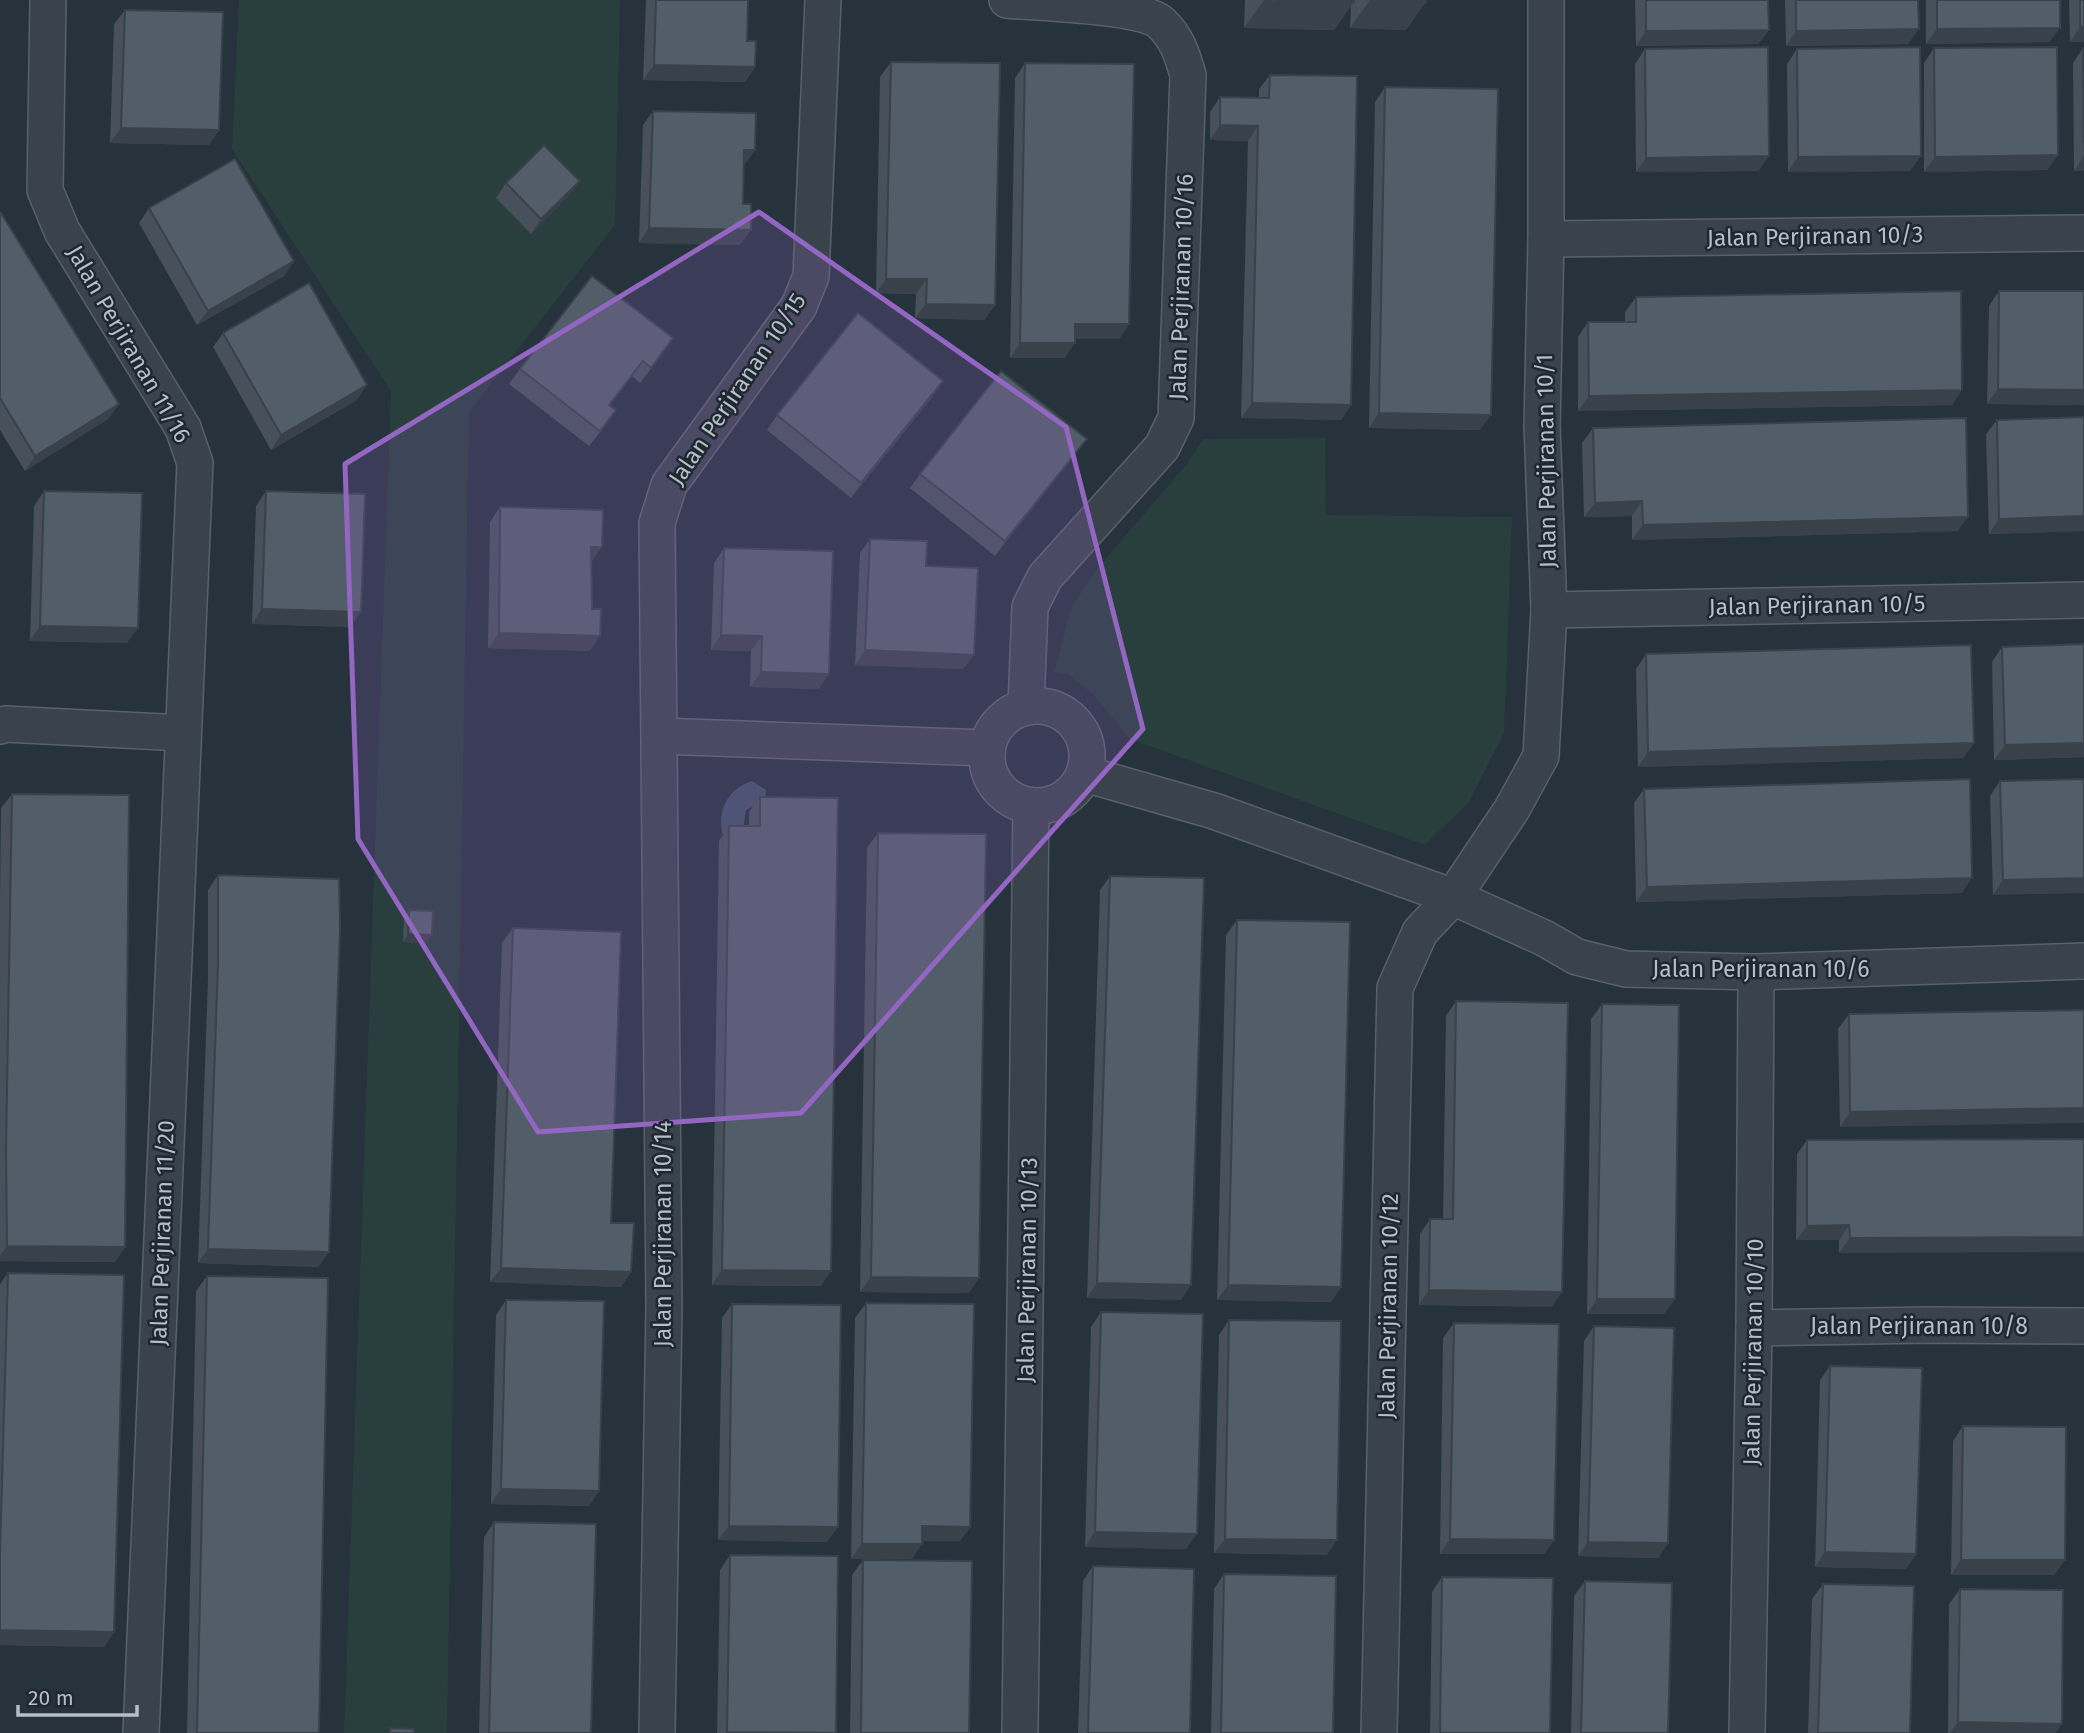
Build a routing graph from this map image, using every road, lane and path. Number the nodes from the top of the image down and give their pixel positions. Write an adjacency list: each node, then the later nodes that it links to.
1 (48, 0): 11 (street, Jalan Perjiranan 11/16)
2 (823, 0): 12 (street, Jalan Perjiranan 10/15)
3 (1007, 0): 9 (street, Jalan Perjiranan 10/16)
4 (1546, 0): 6 (street, Jalan Perjiranan 10/1)
5 (2084, 233): 6 (street, Jalan Perjiranan 10/3)
6 (1546, 239): 8 (street, Jalan Perjiranan 10/1)
7 (2084, 600): 8 (street, Jalan Perjiranan 10/5)
8 (1549, 610): 16 (street, Jalan Perjiranan 10/1)
9 (1026, 706): 13 (street); 14 (street)
10 (0, 726): 11 (street)
11 (183, 733): 21 (street, Jalan Perjiranan 11/20)
12 (659, 736): 13 (street); 22 (street, Jalan Perjiranan 10/14)
13 (987, 748): 15 (street)
14 (1085, 774): 15 (street); 16 (street, Jalan Perjiranan 10/6)
15 (1031, 806): 23 (street, Jalan Perjiranan 10/13)
16 (1453, 897): 18 (street, Jalan Perjiranan 10/6); 24 (street, Jalan Perjiranan 10/12)
17 (2084, 961): 18 (street, Jalan Perjiranan 10/6)
18 (1756, 972): 20 (street, Jalan Perjiranan 10/10)
19 (2084, 1326): 20 (street, Jalan Perjiranan 10/8)
20 (1754, 1328): 25 (street, Jalan Perjiranan 10/10)
21 (141, 1733)
22 (657, 1733)
23 (1020, 1733)
24 (1379, 1733)
25 (1747, 1733)

